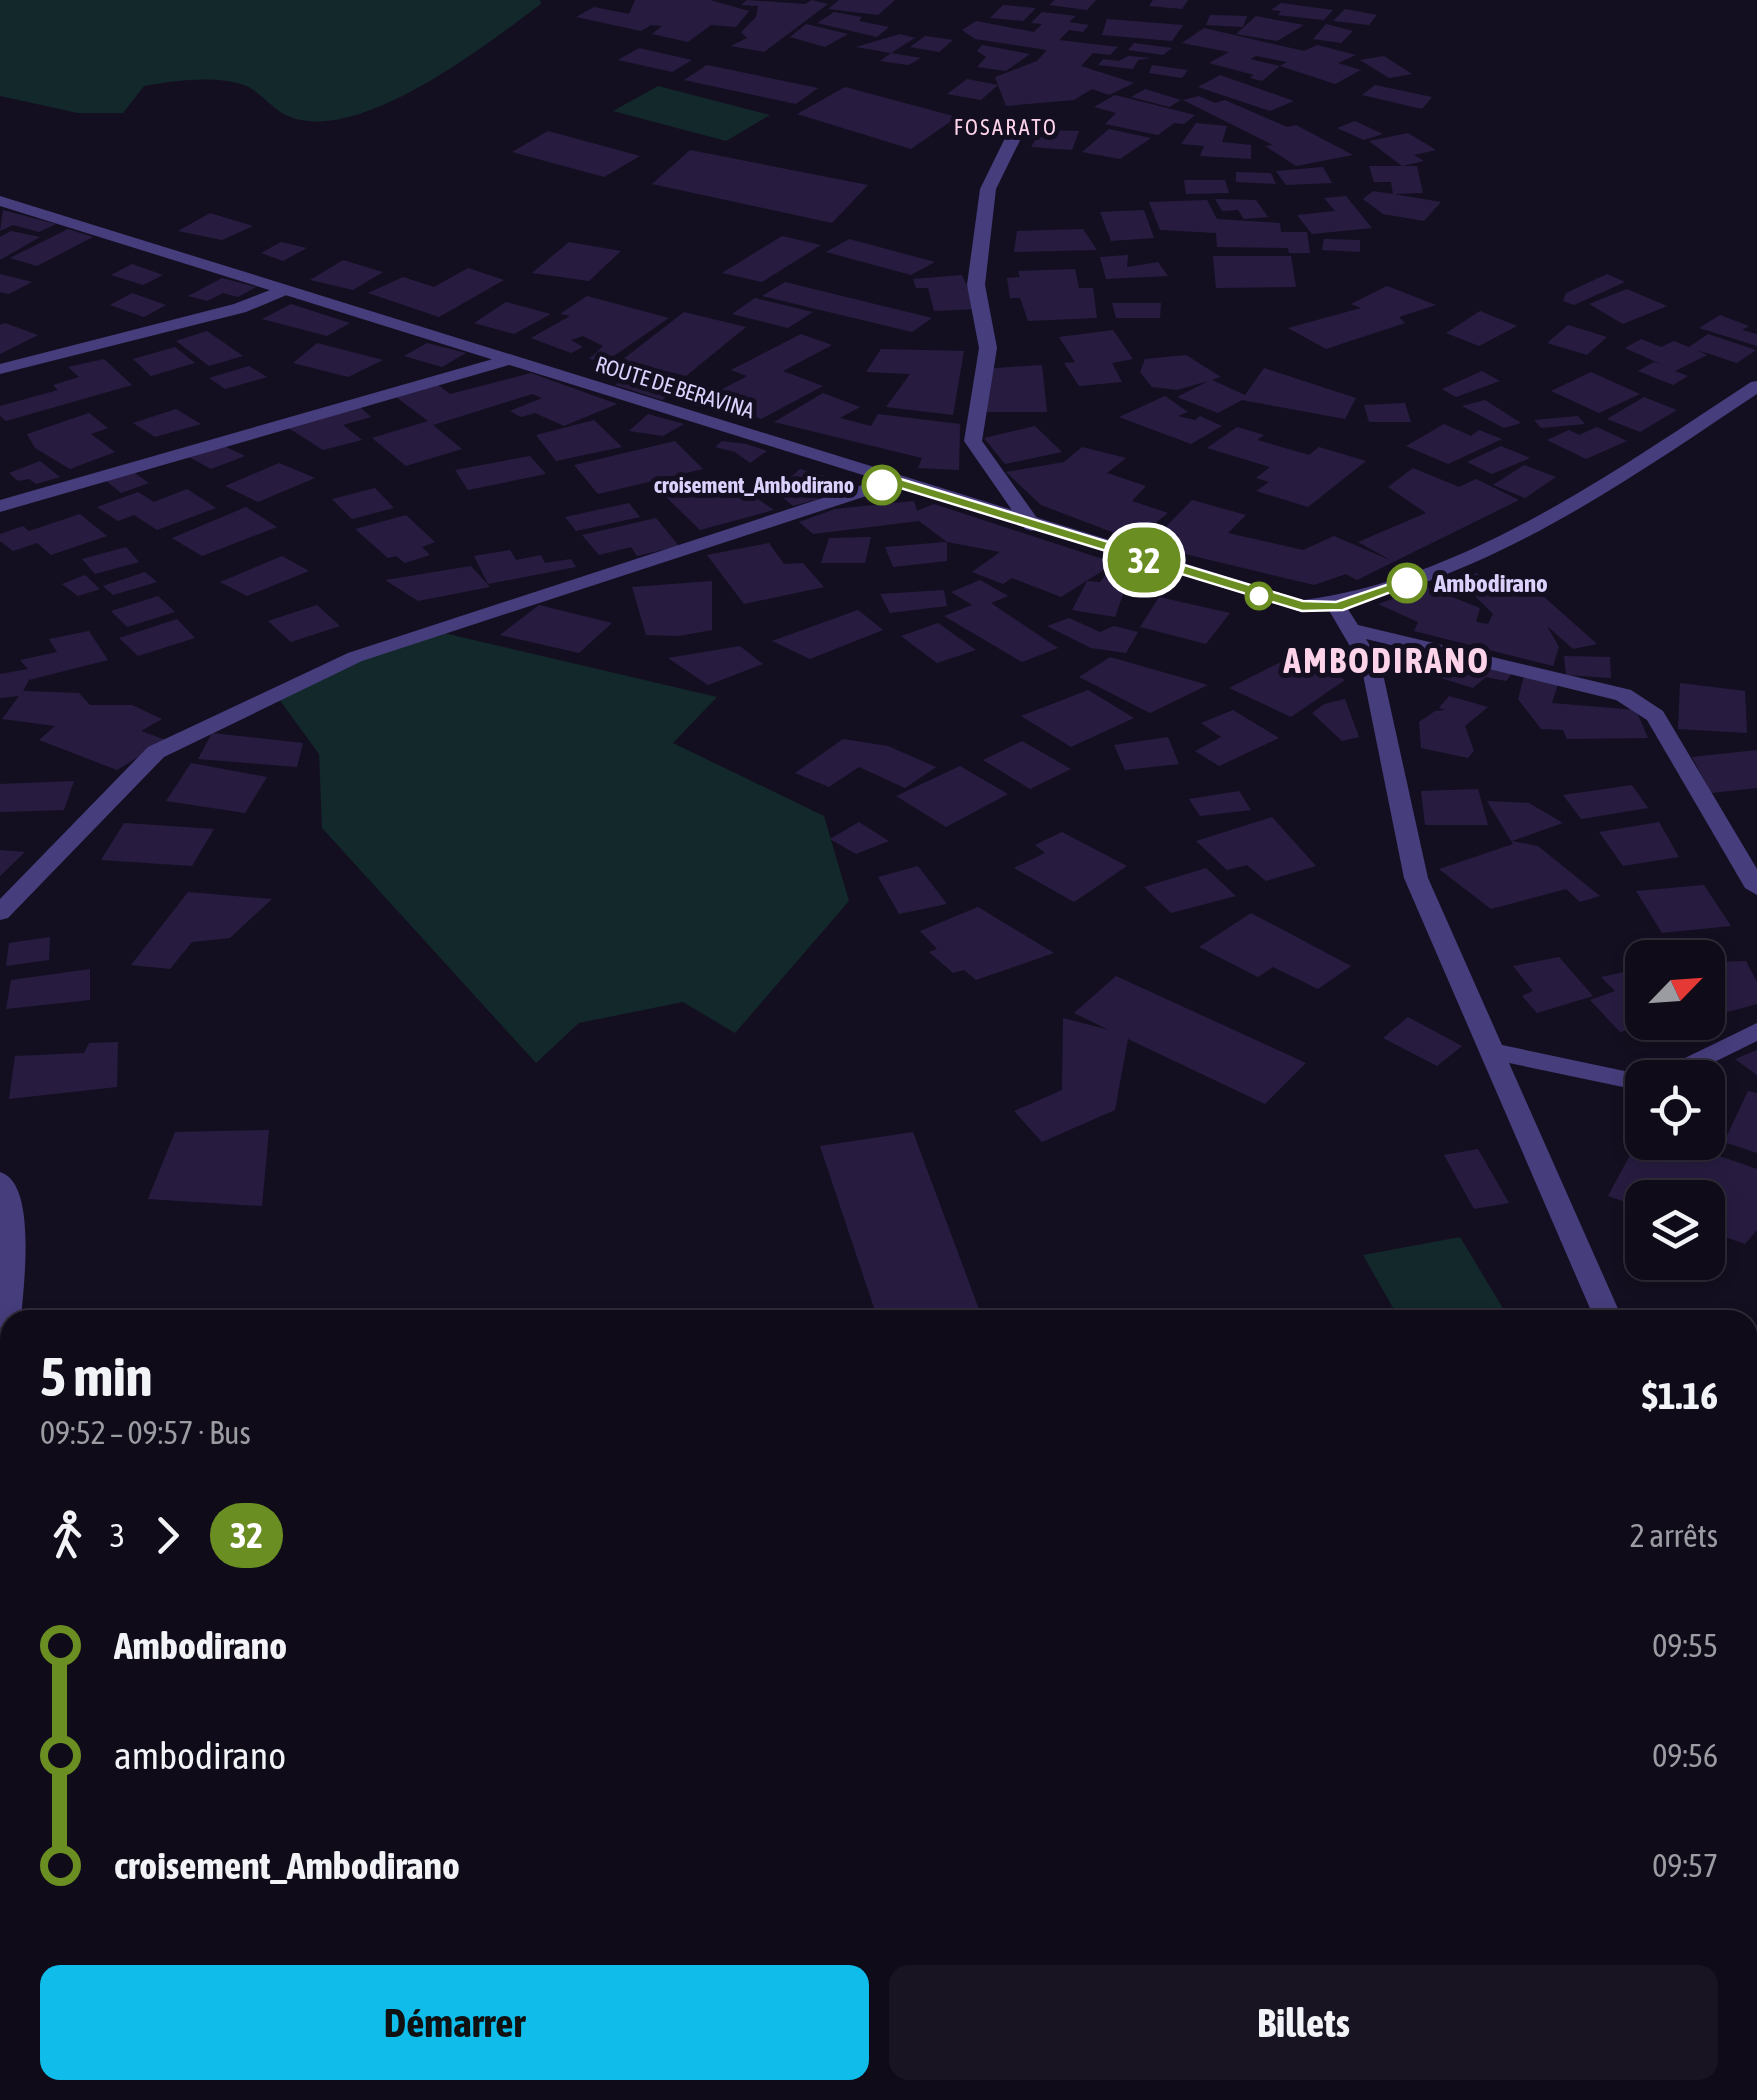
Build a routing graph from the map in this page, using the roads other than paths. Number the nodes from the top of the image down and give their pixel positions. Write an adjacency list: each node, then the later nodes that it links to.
1 (1020, 124): 9 (street)
2 (0, 201): 3 (street, ROUTE DE BERAVINA)
3 (283, 290): 4 (street, ROUTE DE BERAVINA); 5 (street)
4 (507, 360): 7 (street, ROUTE DE BERAVINA); 8 (street)
5 (0, 369)
6 (1757, 386): 10 (street)
7 (894, 481): 9 (street, ROUTE DE BERAVINA); 12 (street)
8 (0, 506)
9 (1032, 525): 10 (street, ROUTE DE BERAVINA)
10 (1344, 618): 11 (street, ROUTE DE BERAVINA); 14 (street)
11 (1757, 888)
12 (0, 913)
13 (1757, 1031): 15 (street)
14 (1495, 1052): 16 (street); 19 (street)
15 (1697, 1060)
16 (1625, 1079)
17 (0, 1181): 18 (street)
18 (9, 1310)
19 (1605, 1310)

